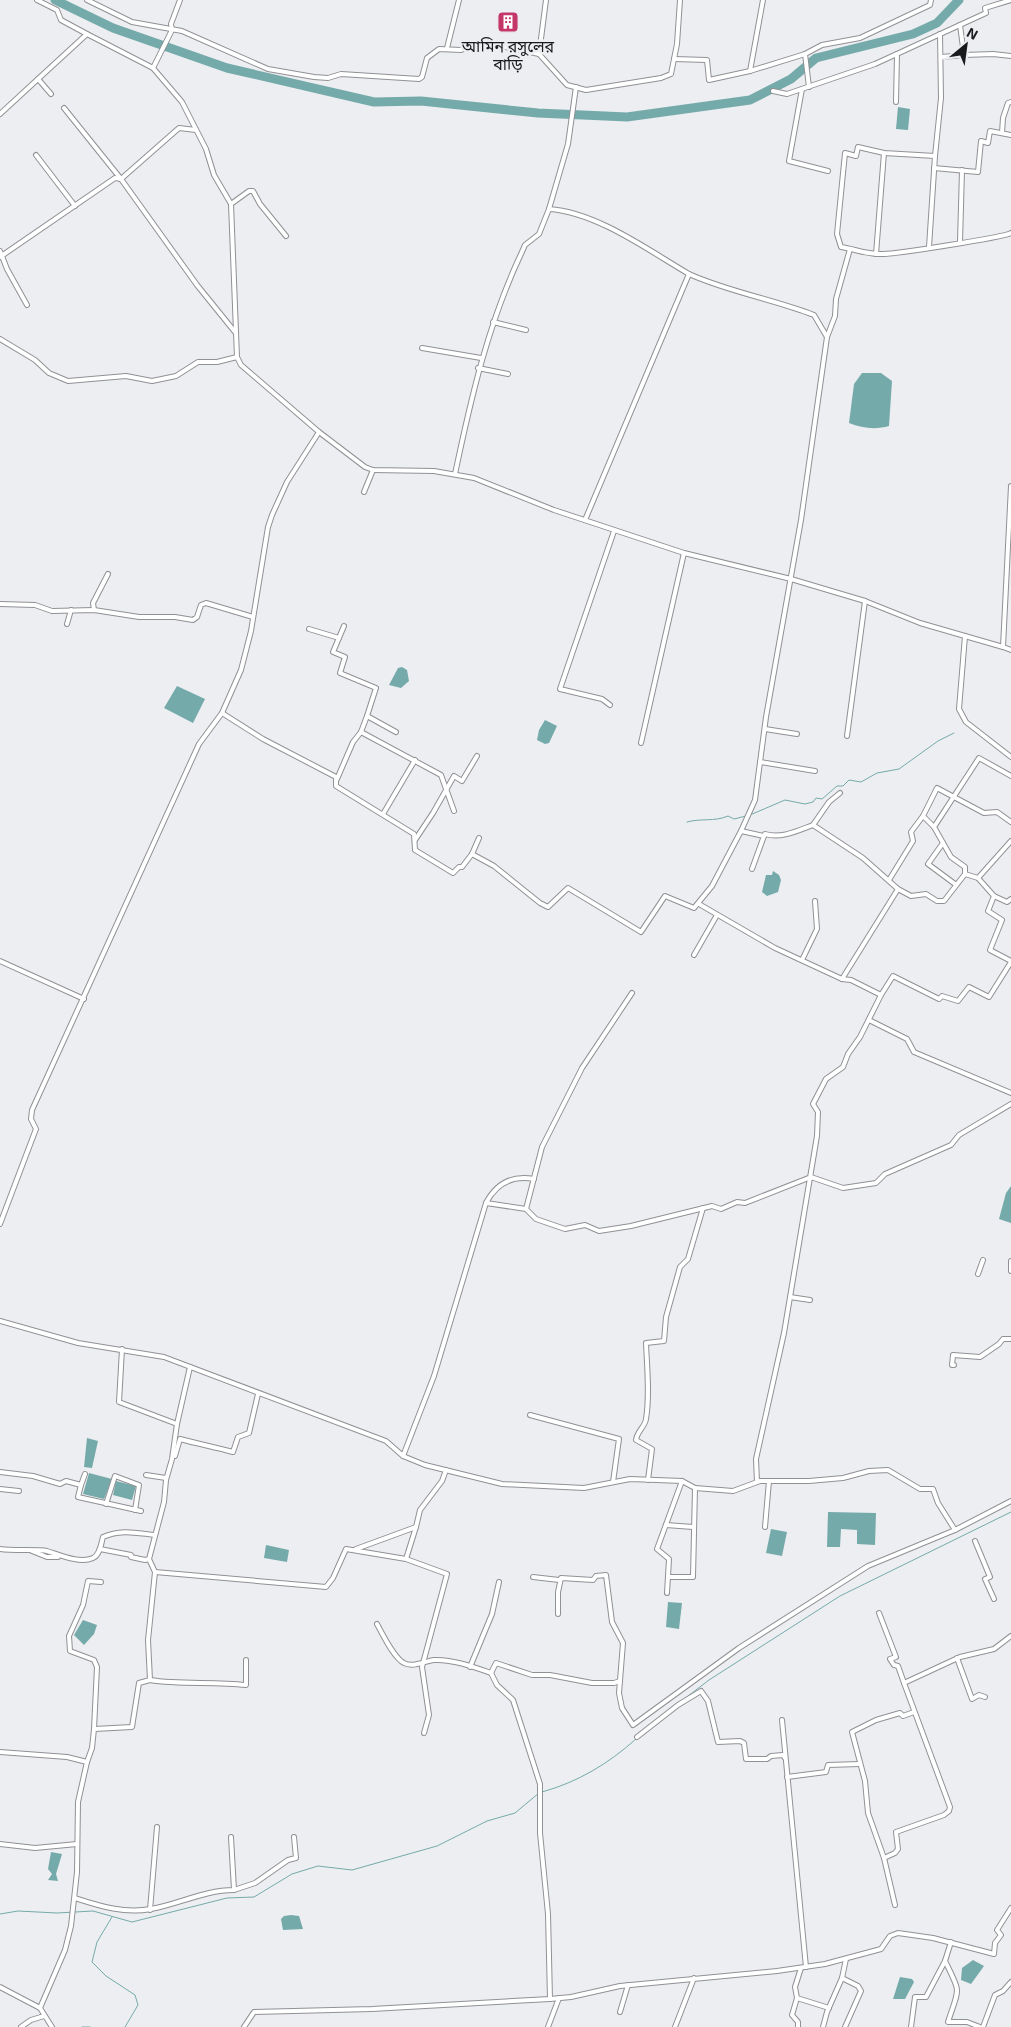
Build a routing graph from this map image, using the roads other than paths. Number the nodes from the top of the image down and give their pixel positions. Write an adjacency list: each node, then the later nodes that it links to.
1 (37, 0): 12 (street)
2 (87, 0): 11 (street)
3 (180, 0): 11 (street)
4 (459, 0): 14 (street)
5 (546, 0): 15 (street)
6 (680, 0): 21 (street)
7 (763, 0): 23 (street)
8 (931, 0): 16 (street)
9 (1011, 0): 10 (street)
10 (960, 25): 13 (street); 18 (street)
11 (172, 30): 14 (street); 22 (street)
12 (87, 34): 22 (street); 24 (street)
13 (940, 34): 17 (street); 20 (street)
14 (447, 48): 15 (street)
15 (539, 54): 25 (street)
16 (805, 54): 23 (street); 26 (street)
17 (897, 54): 26 (street); 30 (street)
18 (964, 55): 19 (street); 20 (street)
19 (1011, 56)
20 (940, 57): 39 (street)
21 (674, 59): 23 (street); 25 (street)
22 (152, 68): 34 (street)
23 (750, 71)
24 (38, 79): 29 (street); 33 (street)
25 (576, 87): 46 (street)
26 (809, 87): 27 (street)
27 (802, 89): 28 (street); 42 (street)
28 (772, 91)
29 (51, 94)
30 (896, 102)
31 (1011, 102): 35 (street)
32 (64, 108): 43 (street)
33 (0, 114)
34 (196, 130): 43 (street); 44 (street)
35 (1002, 133): 36 (street); 41 (street)
36 (1011, 135)
37 (884, 153): 39 (street); 51 (street); 53 (street)
38 (36, 155): 45 (street)
39 (935, 156): 40 (street)
40 (934, 168): 41 (street); 50 (street)
41 (962, 170): 49 (street)
42 (828, 171)
43 (121, 179): 45 (street); 59 (street)
44 (231, 204): 48 (street); 59 (street)
45 (75, 206): 54 (street)
46 (548, 209): 55 (street); 57 (street)
47 (1011, 233): 49 (street)
48 (286, 236)
49 (960, 242): 50 (street)
50 (929, 247): 53 (street)
51 (850, 248): 53 (street); 60 (street)
52 (0, 251): 54 (street)
53 (876, 254)
54 (1, 256): 56 (street)
55 (689, 274): 60 (street); 72 (street)
56 (27, 305)
57 (493, 322): 58 (street); 64 (street)
58 (526, 330)
59 (236, 332): 63 (street)
60 (827, 337): 76 (street)
61 (0, 339): 63 (street)
62 (422, 348): 64 (street)
63 (237, 357): 67 (street)
64 (481, 358): 65 (street)
65 (478, 368): 66 (street); 69 (street)
66 (508, 374)
67 (319, 432): 68 (street); 81 (street)
68 (373, 470): 69 (street); 71 (street)
69 (455, 474): 72 (street)
70 (1011, 486): 82 (street)
71 (364, 492)
72 (585, 520): 73 (street)
73 (614, 530): 74 (street); 91 (street)
74 (684, 554): 76 (street); 99 (street)
75 (108, 574): 80 (street)
76 (791, 579): 77 (street); 94 (street)
77 (865, 601): 87 (street); 98 (street)
78 (0, 604): 79 (street)
79 (71, 610): 80 (street); 84 (street)
80 (94, 610): 81 (street)
81 (253, 617): 92 (street)
82 (1004, 620): 83 (street); 89 (street)
83 (1011, 621)
84 (67, 624)
85 (344, 626): 88 (street)
86 (309, 629): 88 (street)
87 (965, 636): 89 (street); 101 (street)
88 (339, 638): 93 (street)
89 (1003, 647): 90 (street)
90 (1011, 650)
91 (610, 705)
92 (222, 713): 106 (street); 141 (street)
93 (367, 716): 95 (street); 96 (street)
94 (765, 729): 97 (street); 103 (street)
95 (361, 732): 102 (street); 106 (street)
96 (396, 732)
97 (797, 734)
98 (847, 736)
99 (641, 743)
100 (477, 756): 107 (street)
101 (1011, 757)
102 (415, 760): 107 (street); 111 (street)
103 (760, 762): 104 (street); 116 (street)
104 (815, 771)
105 (1011, 776): 109 (street)
106 (336, 781): 111 (street)
107 (446, 790): 110 (street); 120 (street)
108 (840, 793): 114 (street)
109 (953, 798): 112 (street); 113 (street); 115 (street)
110 (454, 811)
111 (383, 814): 120 (street)
112 (923, 816): 115 (street); 126 (street)
113 (1011, 822)
114 (813, 825): 117 (street); 126 (street)
115 (934, 827): 121 (street)
116 (741, 832): 117 (street); 132 (street)
117 (764, 836): 123 (street)
118 (479, 838): 122 (street)
119 (1011, 841): 125 (street)
120 (413, 842): 122 (street)
121 (943, 843): 124 (street); 127 (street)
122 (472, 854): 132 (street)
123 (752, 869)
124 (965, 874): 125 (street); 127 (street)
125 (978, 878): 129 (street)
126 (890, 880): 128 (street)
127 (955, 884): 128 (street)
128 (898, 889): 138 (street)
129 (994, 896): 130 (street); 137 (street)
130 (1011, 899)
131 (815, 900): 135 (street)
132 (699, 904): 133 (street)
133 (717, 915): 134 (street); 135 (street)
134 (694, 955)
135 (802, 960): 138 (street)
136 (0, 961): 141 (street)
137 (1011, 962): 140 (street)
138 (842, 979): 140 (street)
139 (632, 993): 146 (street)
140 (881, 996): 142 (street)
141 (84, 999): 150 (street)
142 (869, 1020): 143 (street); 145 (street)
143 (1011, 1093)
144 (1011, 1104): 145 (street)
145 (811, 1177): 148 (street); 155 (street)
146 (534, 1179): 147 (street); 149 (street)
147 (486, 1204): 149 (street); 166 (street)
148 (703, 1208): 149 (street); 172 (street)
149 (526, 1209)
150 (0, 1224)
151 (983, 1260): 154 (street)
152 (1011, 1261): 153 (street)
153 (1011, 1271)
154 (978, 1274)
155 (790, 1297): 156 (street); 176 (street)
156 (810, 1300)
157 (0, 1321): 159 (street)
158 (1011, 1339): 160 (street)
159 (122, 1349): 161 (street); 164 (street)
160 (954, 1365)
161 (190, 1367): 162 (street); 164 (street)
162 (258, 1394): 165 (street); 166 (street)
163 (530, 1415): 175 (street)
164 (177, 1424): 165 (street)
165 (173, 1455): 171 (street)
166 (403, 1456): 167 (street)
167 (446, 1470): 175 (street); 187 (street)
168 (0, 1472): 177 (street)
169 (85, 1474): 177 (street)
170 (146, 1475): 171 (street)
171 (166, 1478): 190 (street)
172 (648, 1480): 173 (street); 175 (street)
173 (682, 1481): 179 (street); 185 (street)
174 (769, 1481): 176 (street); 186 (street); 189 (street)
175 (613, 1482)
176 (757, 1482): 179 (street)
177 (81, 1485): 182 (street)
178 (0, 1488): 180 (street)
179 (695, 1488): 188 (street)
180 (19, 1491)
181 (1011, 1502): 189 (street)
182 (106, 1504): 183 (street); 183 (street)
183 (135, 1510): 184 (street)
184 (141, 1511)
185 (666, 1525): 188 (street); 199 (street)
186 (765, 1526)
187 (416, 1527): 194 (street); 196 (street)
188 (692, 1527): 199 (street)
189 (955, 1530): 215 (street)
190 (155, 1535): 193 (street); 195 (street)
191 (975, 1541): 204 (street)
192 (0, 1549): 193 (street)
193 (100, 1549): 195 (street)
194 (356, 1549): 196 (street); 197 (street)
195 (149, 1559): 197 (street)
196 (406, 1560): 211 (street)
197 (155, 1572): 214 (street)
198 (533, 1577): 200 (street)
199 (668, 1577): 203 (street)
200 (559, 1580): 206 (street); 215 (street)
201 (101, 1582): 220 (street)
202 (499, 1582): 212 (street)
203 (667, 1593)
204 (994, 1599)
205 (879, 1613): 216 (street)
206 (558, 1614)
207 (377, 1624): 211 (street)
208 (1011, 1636): 209 (street)
209 (957, 1658): 216 (street); 217 (street)
210 (246, 1660): 214 (street)
211 (423, 1662): 212 (street); 221 (street)
212 (470, 1667): 213 (street)
213 (491, 1673): 215 (street); 252 (street)
214 (150, 1680): 220 (street)
215 (620, 1681)
216 (904, 1683): 218 (street)
217 (985, 1697)
218 (914, 1712): 226 (street); 233 (street)
219 (782, 1720): 224 (street)
220 (94, 1729): 225 (street)
221 (424, 1734)
222 (637, 1737): 224 (street)
223 (0, 1752): 225 (street)
224 (786, 1760): 227 (street)
225 (87, 1762): 232 (street)
226 (859, 1764): 227 (street); 233 (street)
227 (787, 1777): 243 (street)
228 (157, 1827): 238 (street)
229 (231, 1837): 234 (street)
230 (294, 1837): 234 (street)
231 (0, 1844): 232 (street)
232 (77, 1844): 235 (street)
233 (884, 1858): 236 (street)
234 (234, 1890): 238 (street)
235 (75, 1898): 238 (street); 253 (street)
236 (895, 1905)
237 (1011, 1908): 240 (street)
238 (150, 1910)
239 (803, 1938): 243 (street)
240 (951, 1942): 241 (street); 242 (street)
241 (846, 1959): 243 (street); 246 (street)
242 (945, 1961): 265 (street); 266 (street)
243 (806, 1967): 244 (street)
244 (801, 1968): 245 (street); 251 (street)
245 (694, 1978): 248 (street); 261 (street)
246 (842, 1978): 254 (street); 264 (street)
247 (1011, 1982): 266 (street)
248 (628, 1985): 250 (street); 255 (street)
249 (0, 1987): 253 (street)
250 (559, 1998): 252 (street); 260 (street)
251 (797, 1998): 254 (street); 262 (street)
252 (550, 1999): 259 (street)
253 (40, 2008): 256 (street)
254 (829, 2008): 263 (street)
255 (620, 2012)
256 (44, 2016): 257 (street); 258 (street)
257 (21, 2027)
258 (52, 2027)
259 (244, 2027)
260 (548, 2027)
261 (675, 2027)
262 (798, 2027)
263 (823, 2027)
264 (845, 2027)
265 (910, 2027)
266 (981, 2027)

